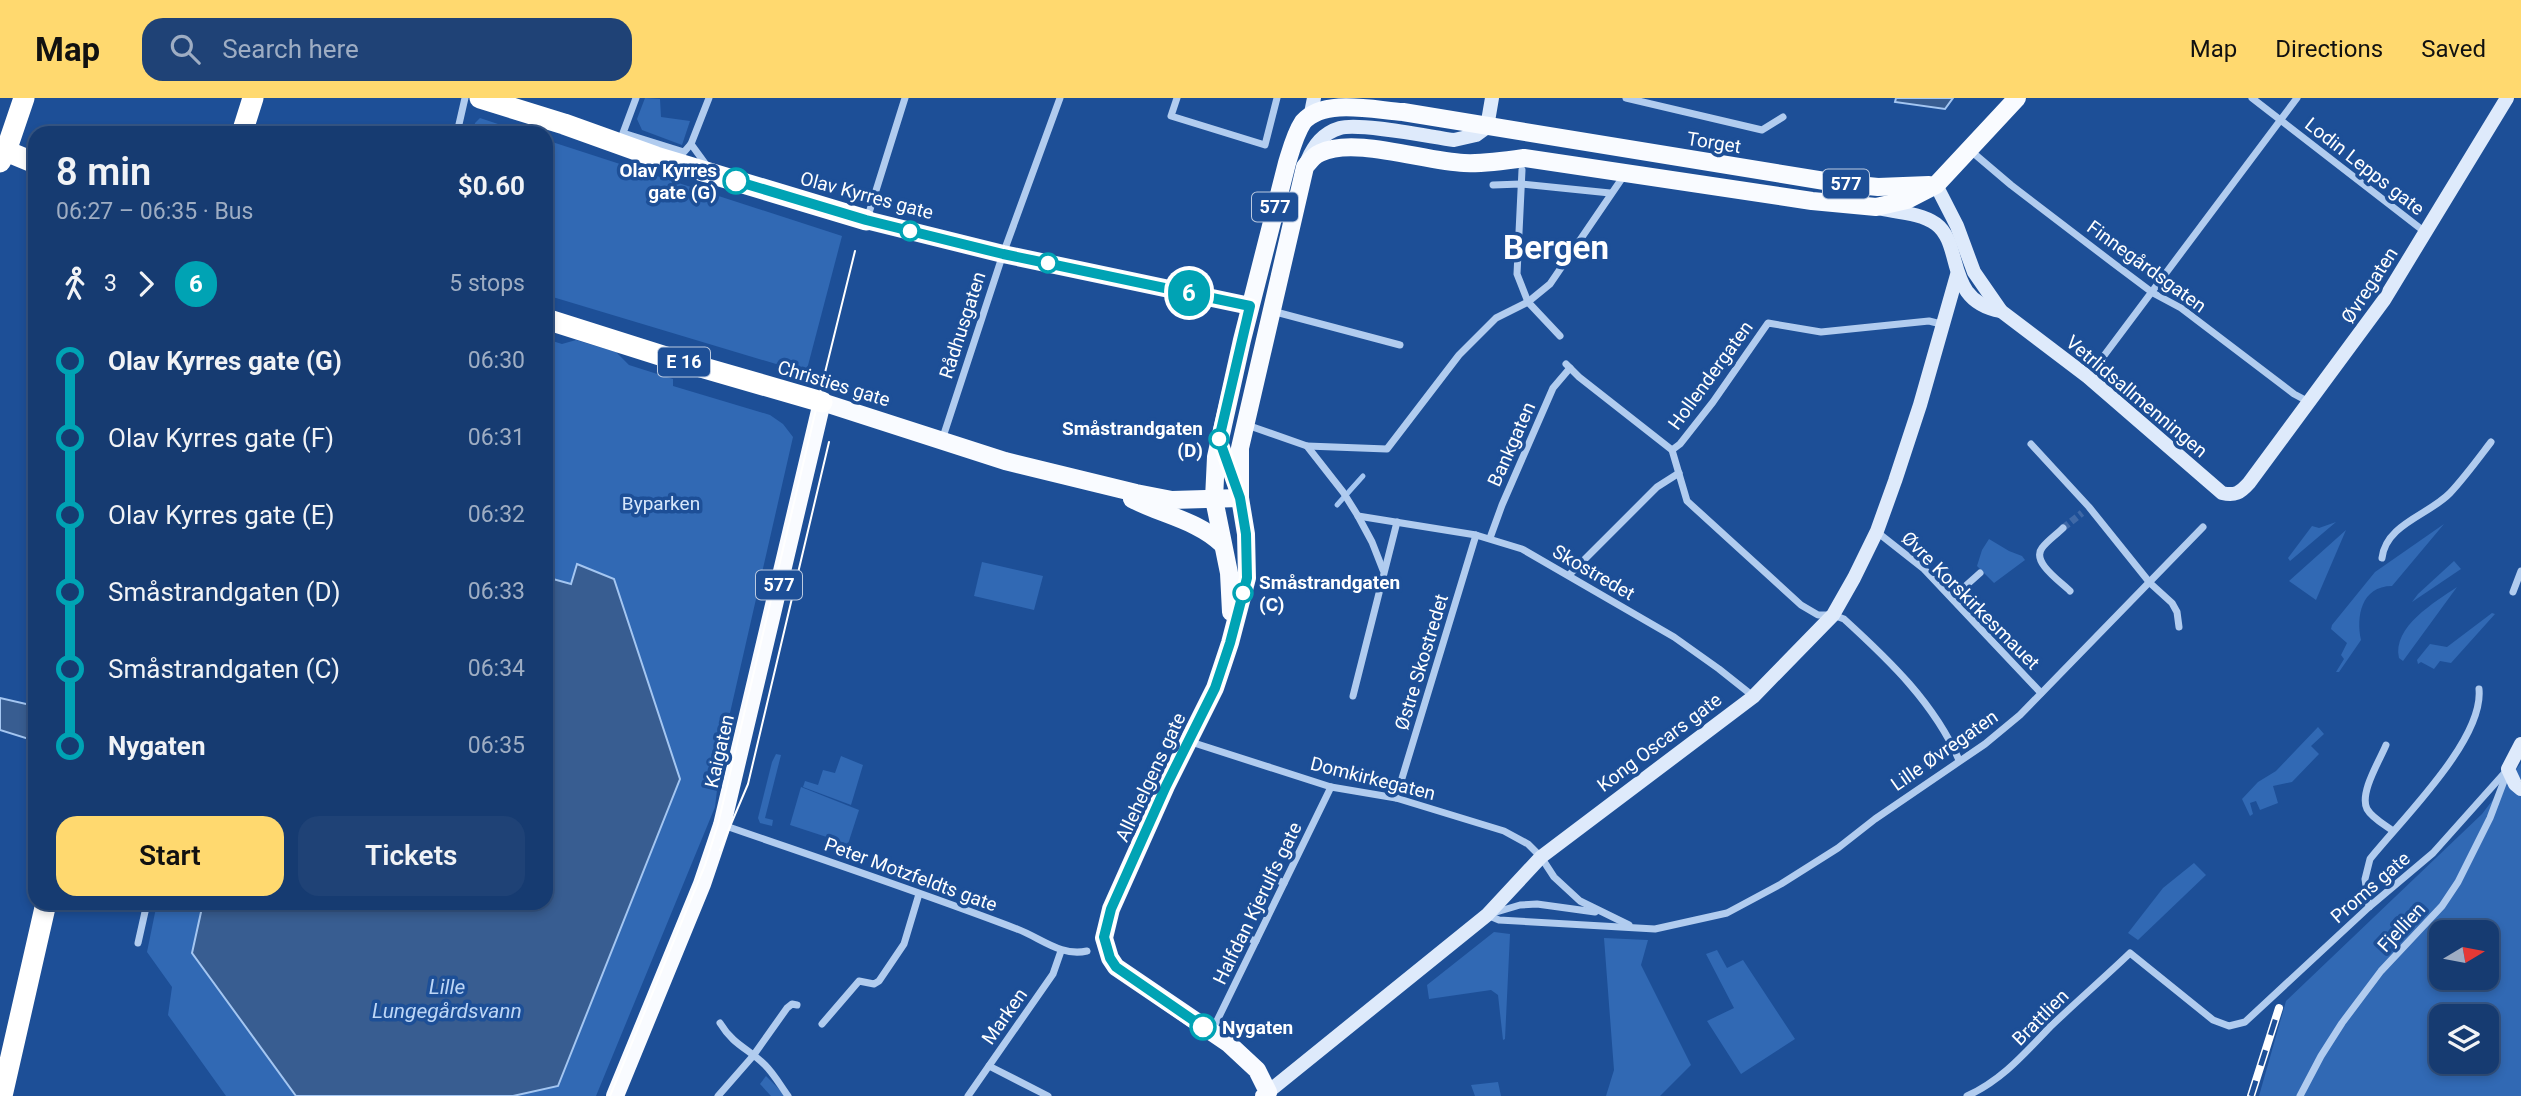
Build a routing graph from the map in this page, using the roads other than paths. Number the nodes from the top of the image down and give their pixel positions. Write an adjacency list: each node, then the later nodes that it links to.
1 (24, 98): 26 (highway)
2 (253, 98): 20 (highway)
3 (465, 98): 21 (street)
4 (480, 98): 23 (highway, Olav Kyrres gate)
5 (636, 98): 23 (street)
6 (709, 98): 24 (street)
7 (1177, 98): 8 (street)
8 (1277, 98)
9 (1492, 98): 22 (main road)
10 (1626, 98): 18 (street, Torget)
11 (2017, 98): 25 (main road, 577)
12 (2252, 98): 19 (street, Lodin Lepps gate)
13 (2297, 98): 19 (street)
14 (2507, 98): 38 (main road, Øvregaten)
15 (904, 100): 37 (street)
16 (1059, 100): 39 (street, Rådhusgaten)
17 (1312, 106): 22 (main road, 577); 43 (main road, 577)
18 (1783, 117)
19 (2280, 120): 38 (street, Lodin Lepps gate); 41 (street)
20 (244, 126)
21 (459, 126)
22 (1487, 127): 28 (main road); 34 (main road, Torget / 577)
23 (614, 136): 24 (street); 31 (highway, Olav Kyrres gate)
24 (691, 144): 31 (street)
25 (1969, 149): 34 (main road, 577); 41 (street, Finnegårdsgaten)
26 (3, 157): 27 (highway)
27 (28, 162)
28 (1305, 167): 30 (main road, 577); 44 (main road, 577)
29 (1522, 170): 32 (street)
30 (1626, 173): 35 (street); 36 (main road, 577)
31 (713, 174): 37 (highway, Olav Kyrres gate)
32 (1521, 184): 33 (street); 35 (street); 42 (street)
33 (1493, 185)
34 (1936, 185): 36 (main road, 577); 45 (main road)
35 (1610, 193): 42 (street)
36 (1876, 207): 40 (main road)
37 (866, 220): 39 (main road, Olav Kyrres gate)
38 (2425, 232): 52 (main road, Øvregaten)
39 (1001, 259): 43 (main road, Olav Kyrres gate); 55 (street, Rådhusgaten)
40 (1957, 275): 45 (main road); 47 (main road, Kong Oscars gate)
41 (2153, 293): 50 (street); 52 (street, Finnegårdsgaten)
42 (1528, 302): 48 (street); 58 (street)
43 (1250, 306): 54 (main road, 577)
44 (1270, 310): 49 (street); 53 (main road, 577)
45 (2001, 311): 50 (main road, Vetrlidsallmenningen)
46 (553, 321): 51 (highway, Christies gate / E 16)
47 (1941, 324): 59 (street, Hollendergaten); 71 (main road, Kong Oscars gate)
48 (1560, 337)
49 (1400, 345)
50 (2088, 377): 61 (main road, Vetrlidsallmenningen)
51 (822, 402): 55 (main road, Christies gate); 99 (main road, Kaigaten / 577)
52 (2310, 402): 61 (main road, Øvregaten)
53 (1244, 424): 58 (street); 63 (main road, 577)
54 (1219, 439): 63 (main road); 64 (main road, 577)
55 (941, 441): 62 (main road, Christies gate)
56 (2491, 442): 75 (street)
57 (2031, 444): 65 (street)
58 (1307, 446): 67 (street)
59 (1672, 450): 60 (street); 73 (street, Bankgaten)
60 (1679, 473): 79 (street); 84 (street)
61 (2249, 483)
62 (1111, 487): 64 (main road, Christies gate); 74 (main road, Christies gate)
63 (1240, 498): 64 (main road, Christies gate); 86 (main road, Allehelgens gate)
64 (1214, 499): 74 (main road, Allehelgens gate)
65 (2089, 507): 66 (street); 80 (street)
66 (2082, 513)
67 (1358, 516): 68 (street, Skostredet); 76 (street)
68 (1397, 522): 72 (street, Skostredet); 89 (street)
69 (2203, 527): 80 (street, Lille Øvregaten)
70 (2063, 528): 81 (street)
71 (1877, 531): 83 (street, Øvre Korskirkesmauet); 84 (main road, Kong Oscars gate)
72 (1476, 535): 73 (street, Skostredet); 98 (street, Østre Skostredet)
73 (1490, 538): 79 (street, Skostredet)
74 (1222, 544): 86 (main road, Allehelgens gate)
75 (2382, 558)
76 (1382, 570)
77 (2521, 571): 82 (street)
78 (1980, 573): 83 (street)
79 (1570, 575): 90 (street, Skostredet)
80 (2150, 583): 85 (street); 88 (street, Lille Øvregaten)
81 (2070, 591)
82 (2513, 592)
83 (1952, 598): 88 (street, Øvre Korskirkesmauet)
84 (1833, 615): 90 (main road, Kong Oscars gate); 94 (street)
85 (2179, 627)
86 (1230, 643): 91 (main road, Allehelgens gate)
87 (2479, 689): 100 (street)
88 (2041, 693): 94 (street, Lille Øvregaten)
89 (1353, 696)
90 (1754, 697): 101 (main road, Kong Oscars gate)
91 (1190, 741): 96 (street, Domkirkegaten); 120 (main road, Allehelgens gate)
92 (2521, 744): 95 (main road)
93 (2386, 745): 100 (street)
94 (1959, 760): 110 (street, Lille Øvregaten)
95 (2508, 769): 97 (main road); 105 (street, Proms gate); 131 (street, Fjellien)
96 (1331, 787): 98 (street, Domkirkegaten); 103 (street, Halfdan Kjerulfs gate)
97 (2521, 789)
98 (1396, 798): 101 (street, Domkirkegaten)
99 (722, 825): 104 (street, Peter Motzfeldts gate); 125 (main road, Kaigaten / 577)
100 (2393, 831): 105 (street)
101 (1541, 857): 108 (street, Domkirkegaten); 109 (main road, Kong Oscars gate)
102 (1271, 877): 103 (street)
103 (1284, 883): 112 (street, Halfdan Kjerulfs gate)
104 (919, 894): 114 (street, Peter Motzfeldts gate); 119 (street)
105 (2370, 907): 116 (street, Proms gate)
106 (44, 910): 124 (highway)
107 (145, 910): 113 (street)
108 (1606, 914): 109 (street); 110 (street)
109 (1487, 915): 110 (street); 123 (main road, Kong Oscars gate)
110 (1632, 926)
111 (1244, 937): 112 (street)
112 (1256, 941): 120 (street, Halfdan Kjerulfs gate)
113 (138, 943)
114 (1061, 951): 115 (street, Peter Motzfeldts gate); 122 (street, Marken)
115 (1087, 951)
116 (2130, 953): 130 (street, Brattlien)
117 (797, 1005): 121 (street)
118 (720, 1023): 121 (street)
119 (822, 1024)
120 (1211, 1032): 123 (main road)
121 (753, 1056): 126 (street); 127 (street)
122 (989, 1066): 128 (street, Marken); 129 (street)
123 (1268, 1095)
124 (2, 1096)
125 (615, 1096)
126 (718, 1096)
127 (788, 1096)
128 (968, 1096)
129 (1048, 1096)
130 (1967, 1096)
131 (2300, 1096)

